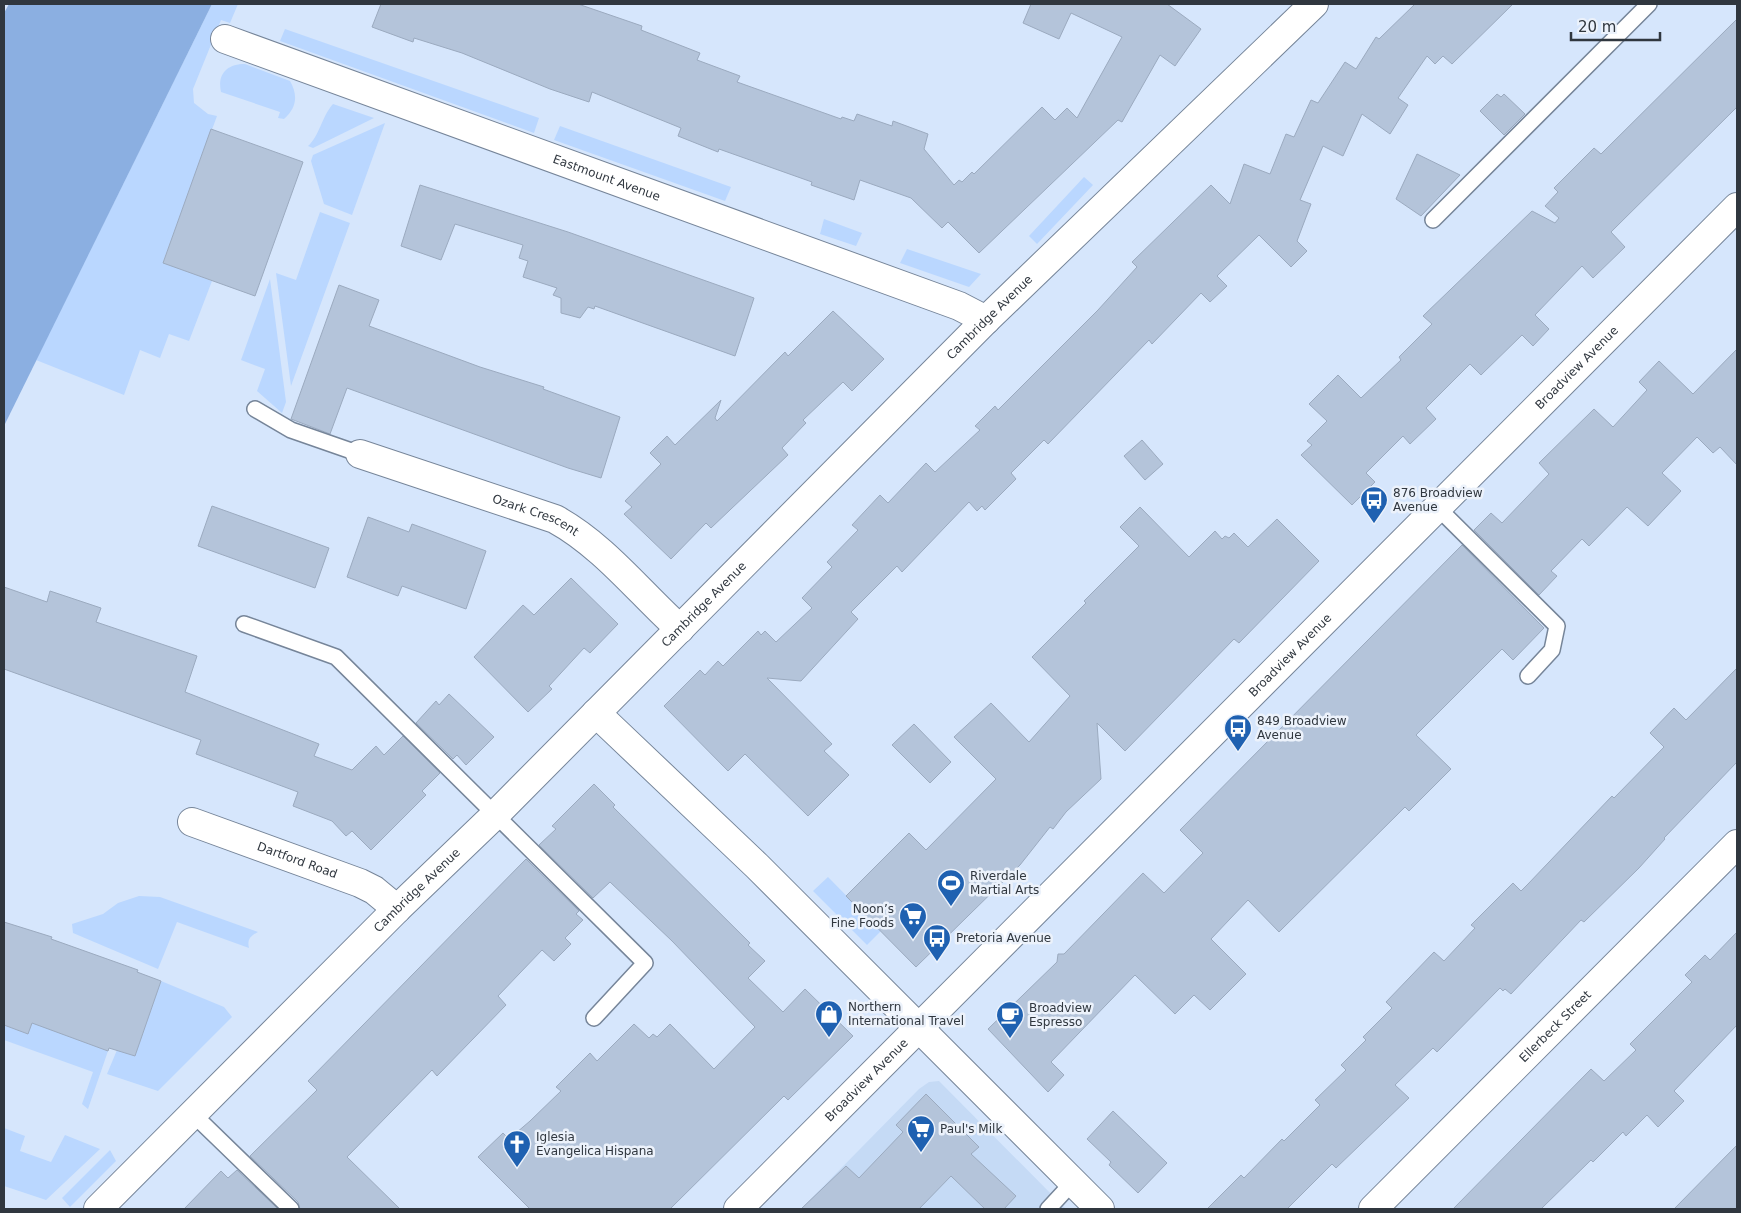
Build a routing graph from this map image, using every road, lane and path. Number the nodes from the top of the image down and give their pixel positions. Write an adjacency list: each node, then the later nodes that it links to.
1 (1314, 4): 6 (street, Cambridge Avenue)
2 (1649, 4): 5 (lane)
3 (225, 39): 6 (street, Eastmount Avenue)
4 (1737, 207): 9 (street, Broadview Avenue)
5 (1433, 220)
6 (986, 320): 11 (street, Cambridge Avenue)
7 (255, 409): 8 (lane)
8 (360, 454): 11 (street, Ozark Crescent)
9 (1438, 508): 12 (lane); 19 (street, Broadview Avenue)
10 (244, 624): 14 (lane)
11 (680, 629): 13 (street, Cambridge Avenue)
12 (1528, 676)
13 (596, 713): 14 (street, Cambridge Avenue); 19 (street)
14 (496, 815): 17 (street, Cambridge Avenue); 18 (lane)
15 (192, 822): 17 (street, Dartford Road)
16 (1737, 844): 27 (street, Ellerbeck Street)
17 (397, 909): 20 (street, Cambridge Avenue)
18 (594, 1018)
19 (919, 1028): 21 (street); 24 (street, Broadview Avenue)
20 (194, 1115): 22 (street, Cambridge Avenue); 23 (lane)
21 (1073, 1182): 25 (lane); 26 (street)
22 (98, 1209)
23 (291, 1209)
24 (738, 1209)
25 (1048, 1209)
26 (1100, 1209)
27 (1373, 1209)

